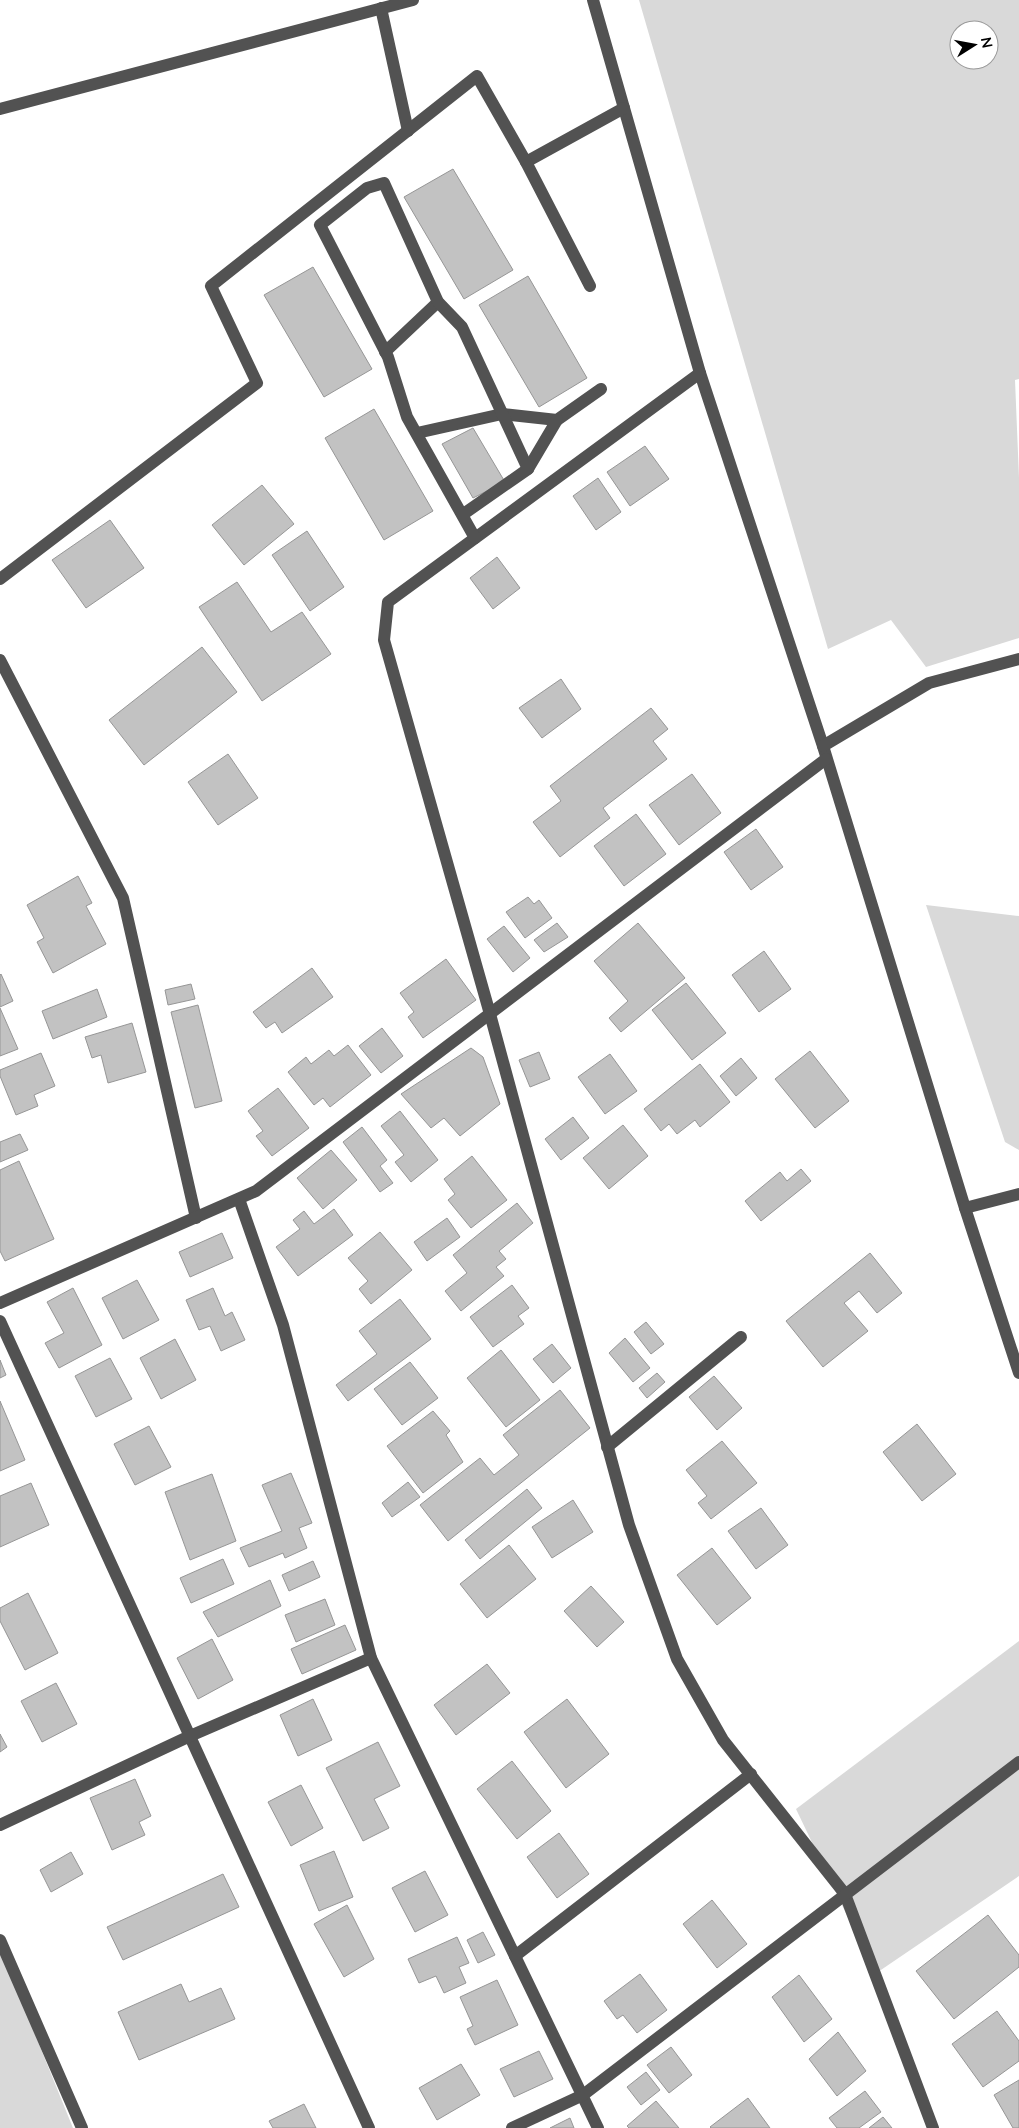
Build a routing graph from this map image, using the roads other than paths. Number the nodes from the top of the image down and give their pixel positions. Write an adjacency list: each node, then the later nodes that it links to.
1 (413, 0): 3 (street)
2 (593, 0): 4 (street)
3 (381, 8): 5 (street); 6 (street)
4 (624, 108): 7 (street); 11 (street)
5 (0, 109)
6 (408, 131): 7 (street); 19 (street)
7 (526, 162): 8 (street)
8 (590, 286)
9 (438, 302): 10 (street); 10 (street); 13 (street)
10 (385, 352): 15 (street)
11 (700, 373): 18 (street); 22 (street)
12 (601, 389): 14 (street)
13 (502, 414): 14 (street); 15 (street); 16 (street)
14 (557, 420): 16 (street)
15 (417, 433): 17 (street)
16 (528, 469): 17 (street)
17 (462, 515): 18 (street)
18 (475, 538): 24 (street)
19 (0, 579)
20 (1019, 658): 22 (street)
21 (0, 660): 28 (street)
22 (823, 746): 23 (street)
23 (826, 759): 24 (street); 27 (street)
24 (490, 1014): 26 (street); 33 (street)
25 (1019, 1194): 27 (street)
26 (239, 1199): 28 (street); 34 (street)
27 (965, 1208): 32 (street)
28 (196, 1218): 29 (street)
29 (0, 1303)
30 (0, 1321): 35 (street)
31 (741, 1337): 33 (street)
32 (1019, 1373)
33 (607, 1446): 37 (street)
34 (371, 1658): 35 (street); 41 (street)
35 (190, 1736): 38 (street); 44 (street)
36 (1019, 1762): 39 (street)
37 (751, 1774): 39 (street); 41 (street)
38 (0, 1824)
39 (845, 1894): 42 (street); 47 (street)
40 (0, 1940): 43 (street)
41 (515, 1956): 42 (street)
42 (583, 2095): 45 (street); 46 (street)
43 (82, 2128)
44 (369, 2128)
45 (512, 2128)
46 (598, 2128)
47 (933, 2128)

